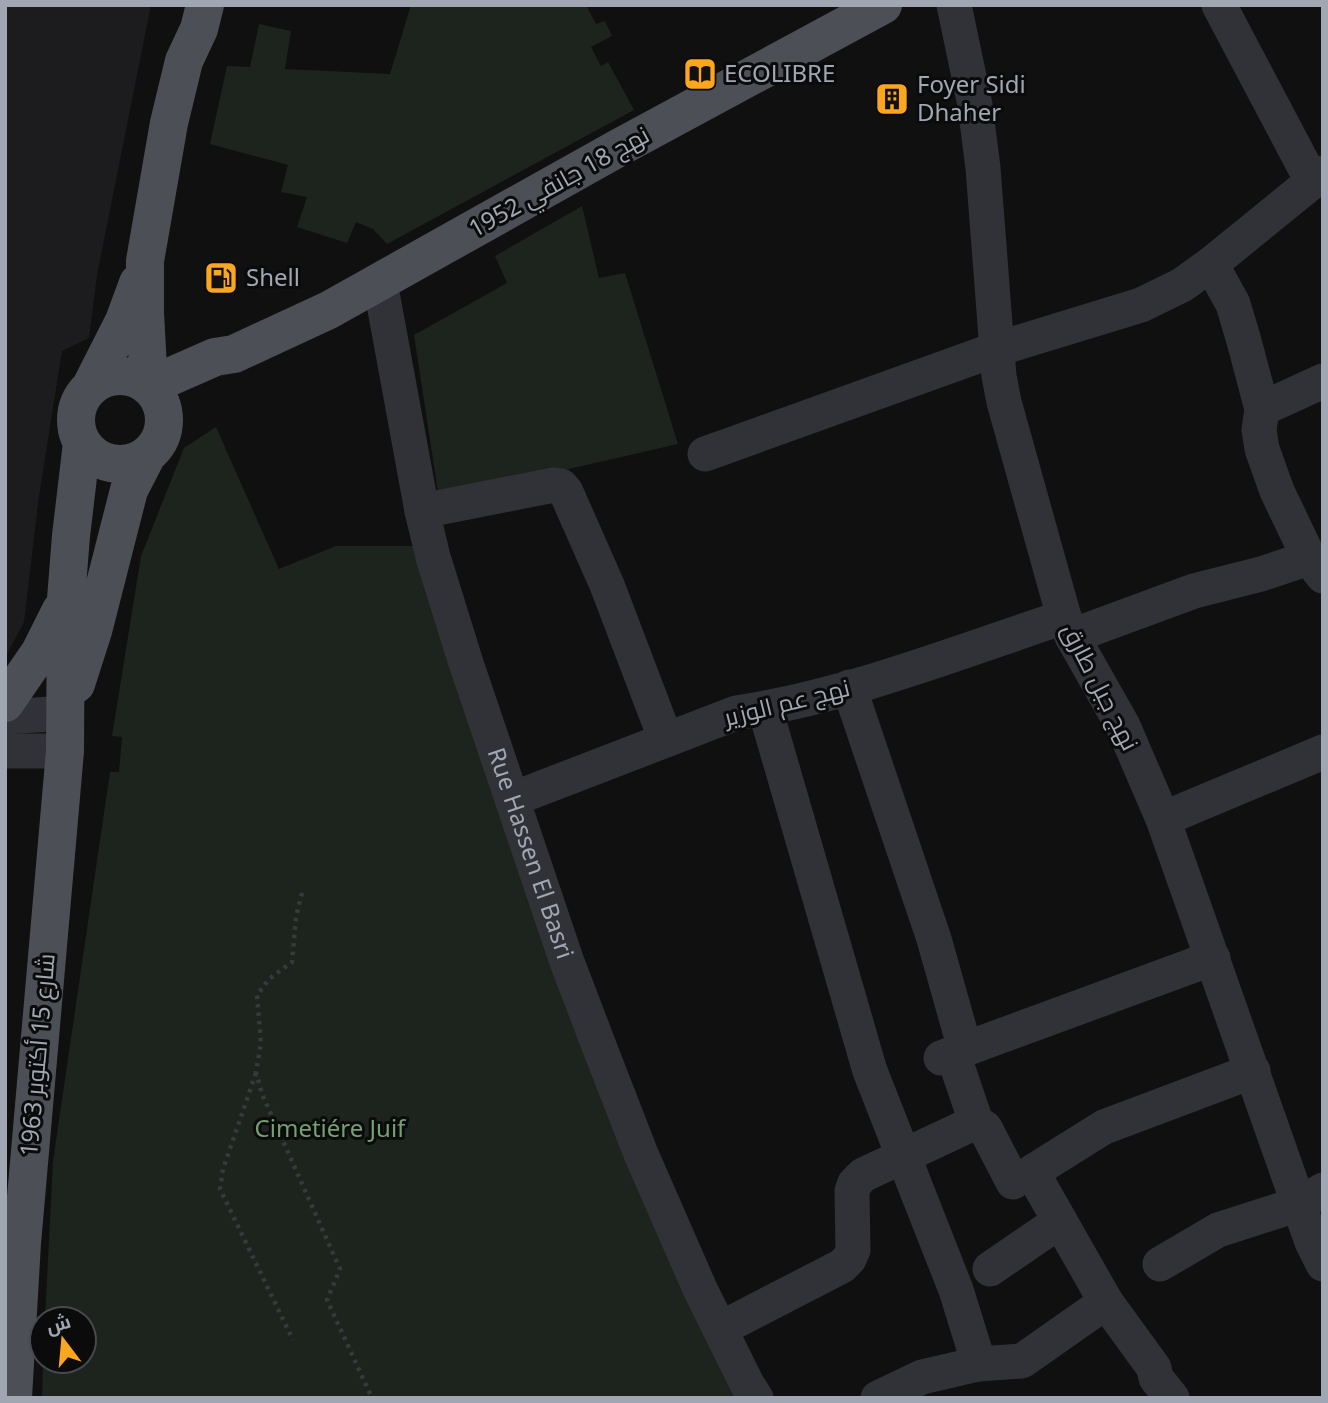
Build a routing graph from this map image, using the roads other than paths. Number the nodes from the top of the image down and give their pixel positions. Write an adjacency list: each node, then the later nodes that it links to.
1 (178, 5): 6 (main road)
2 (205, 5): 6 (main road)
3 (883, 5): 10 (main road, نهج 18 جانفي 1952)
4 (954, 5): 12 (street, نهج جبل طارق)
5 (1219, 5): 7 (street)
6 (184, 61): 8 (main road)
7 (1317, 177): 9 (street)
8 (145, 261): 11 (main road); 16 (main road)
9 (1212, 264): 12 (street); 17 (street)
10 (380, 282): 13 (main road, نهج 18 جانفي 1952); 21 (street, Rue Hassen El Basri)
11 (145, 313): 13 (main road); 15 (main road)
12 (997, 349): 20 (street); 24 (street, نهج جبل طارق)
13 (225, 355): 15 (main road, نهج 18 جانفي 1952); 19 (main road, شارع 15 أكتوبر 1963)
14 (1323, 381): 17 (street)
15 (149, 386): 16 (main road); 19 (main road)
16 (90, 388): 18 (main road)
17 (1262, 409): 22 (street)
18 (82, 443): 19 (main road); 23 (main road, شارع 15 أكتوبر 1963)
19 (155, 443): 28 (main road, شارع 15 أكتوبر 1963)
20 (705, 454)
21 (422, 511): 30 (street); 34 (street, Rue Hassen El Basri)
22 (1316, 567): 24 (street, نهج عم الوزير)
23 (66, 599): 26 (main road); 28 (main road, شارع 15 أكتوبر 1963)
24 (1068, 627): 25 (street, نهج عم الوزير); 35 (street, نهج جبل طارق)
25 (849, 687): 27 (street, نهج عم الوزير); 37 (street)
26 (5, 703)
27 (765, 709): 30 (street, نهج عم الوزير); 40 (street)
28 (66, 713): 29 (street); 32 (main road, شارع 15 أكتوبر 1963)
29 (5, 717)
30 (666, 740): 34 (street, نهج عم الوزير)
31 (5, 751): 32 (street)
32 (65, 751): 51 (main road, شارع 15 أكتوبر 1963)
33 (1323, 752): 35 (street)
34 (513, 799): 48 (street, Rue Hassen El Basri)
35 (1163, 819): 36 (street, نهج جبل طارق)
36 (1213, 958): 37 (street); 38 (street, نهج جبل طارق)
37 (953, 1054): 39 (street)
38 (1252, 1071): 42 (street, نهج جبل طارق); 43 (street)
39 (976, 1122): 40 (street); 41 (street)
40 (903, 1156): 48 (street); 49 (street)
41 (1013, 1182)
42 (1311, 1197): 44 (street); 45 (street, نهج جبل طارق)
43 (1060, 1221): 46 (street); 47 (street)
44 (1160, 1264)
45 (1323, 1264)
46 (990, 1269)
47 (1106, 1302): 49 (street); 50 (street)
48 (720, 1329): 52 (street, Rue Hassen El Basri)
49 (979, 1364): 53 (street)
50 (1164, 1388)
51 (13, 1398)
52 (756, 1398)
53 (878, 1398)

